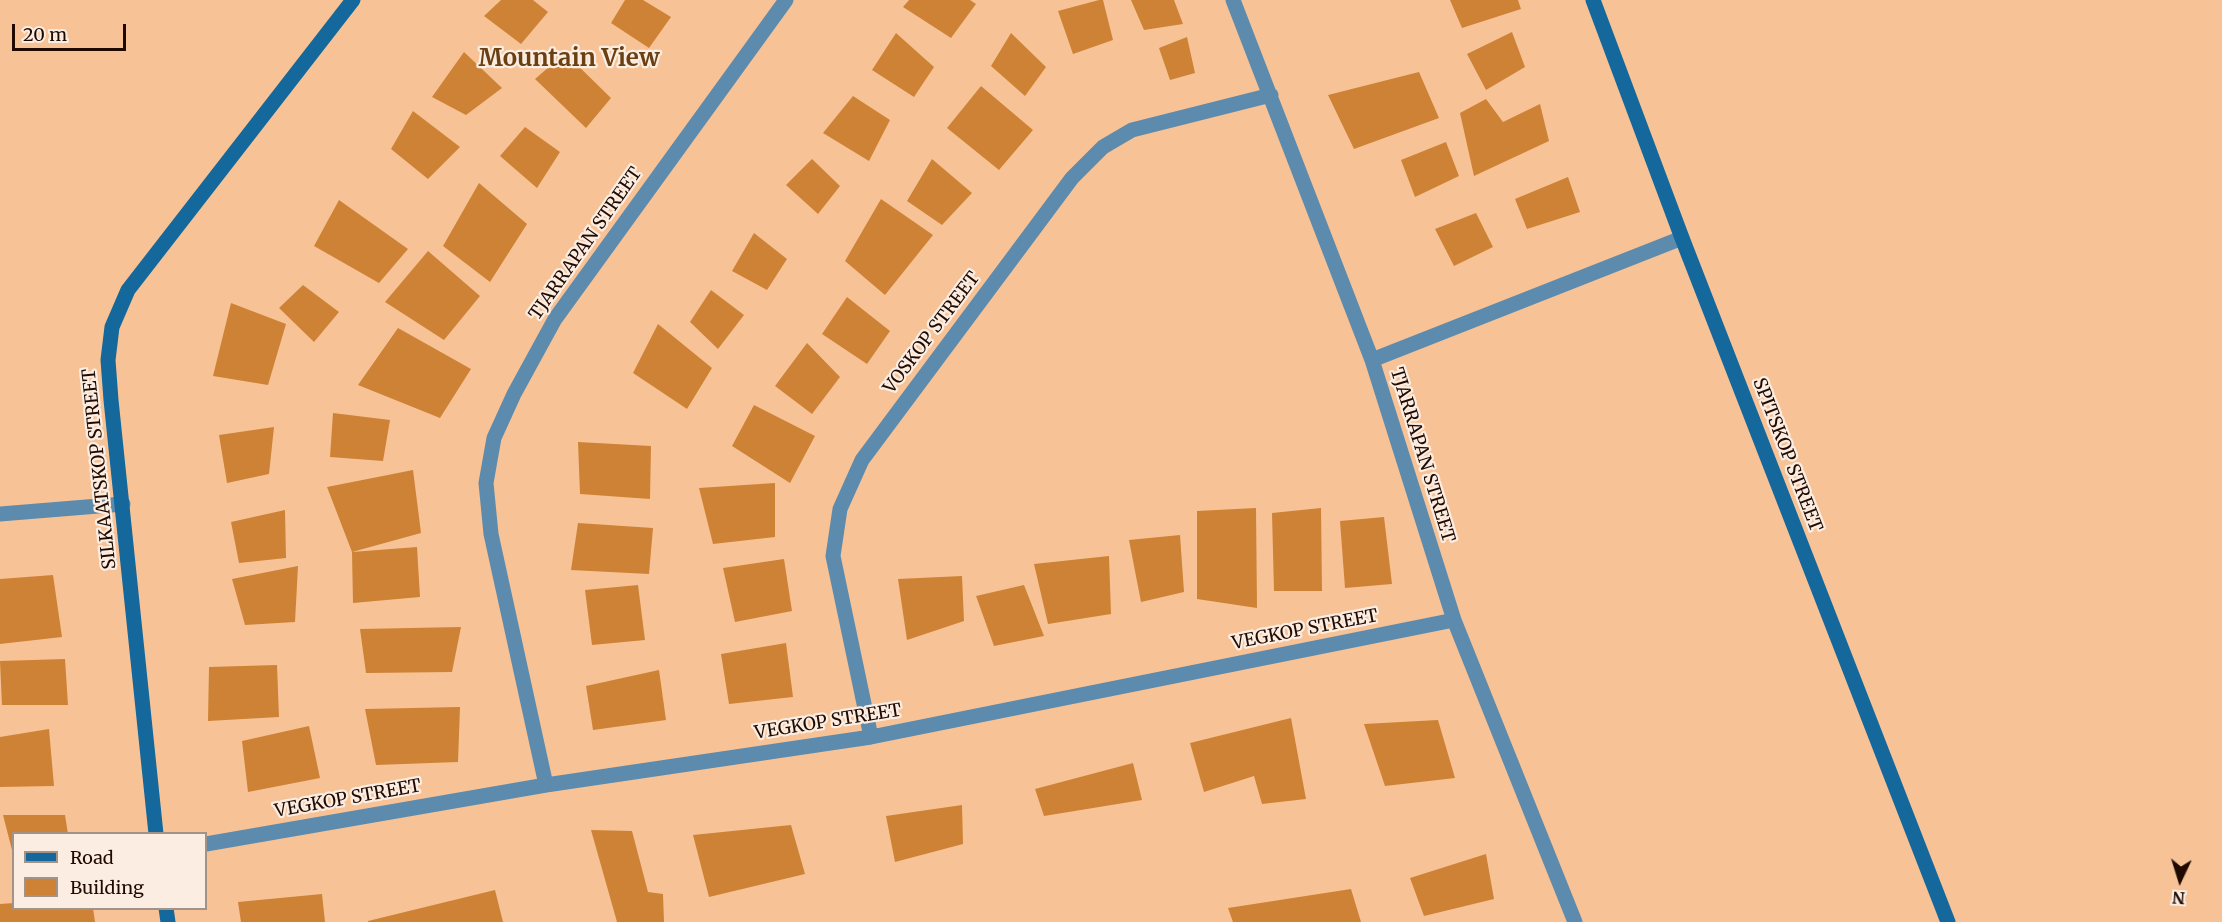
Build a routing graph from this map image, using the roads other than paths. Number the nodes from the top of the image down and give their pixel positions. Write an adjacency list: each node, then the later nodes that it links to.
1 (352, 0): 8 (street, SILKAATSKOP STREET)
2 (786, 0): 12 (street, TJARRAPAN STREET)
3 (1233, 0): 5 (street, TJARRAPAN STREET)
4 (1593, 0): 6 (street, SPITSKOP STREET)
5 (1271, 95): 7 (street, TJARRAPAN STREET); 11 (street, VOSKOP STREET)
6 (1682, 238): 7 (street); 16 (street, SPITSKOP STREET)
7 (1372, 360): 10 (street, TJARRAPAN STREET)
8 (123, 504): 9 (street); 13 (street, SILKAATSKOP STREET)
9 (0, 514)
10 (1454, 620): 11 (street, VEGKOP STREET); 15 (street, TJARRAPAN STREET)
11 (872, 736): 12 (street, VEGKOP STREET)
12 (546, 785): 14 (street, VEGKOP STREET)
13 (156, 832)
14 (207, 844)
15 (1575, 922)
16 (1948, 922)

